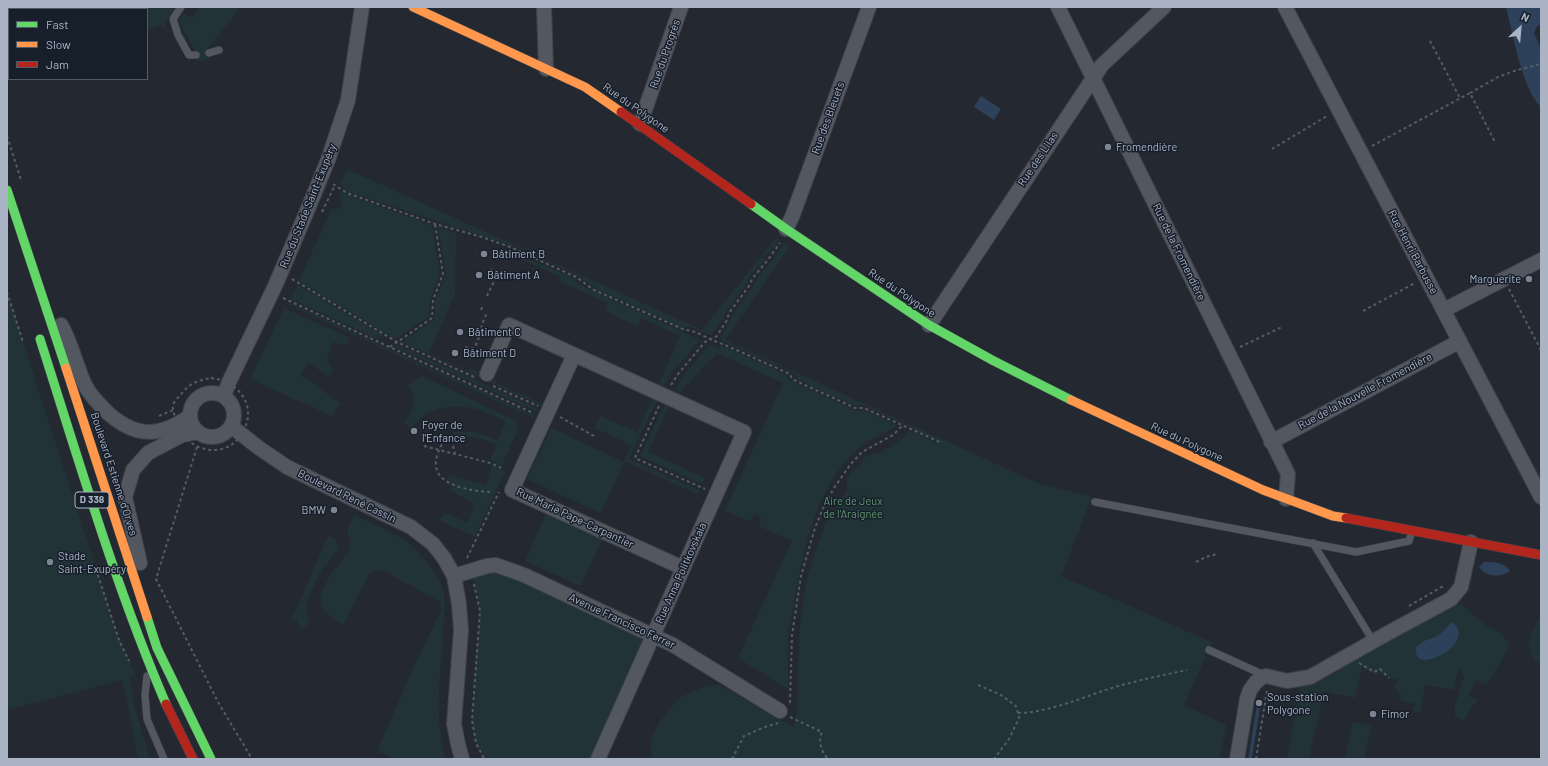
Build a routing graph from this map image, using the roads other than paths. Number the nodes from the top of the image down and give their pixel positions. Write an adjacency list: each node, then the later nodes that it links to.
1 (180, 7): 12 (lane)
2 (362, 7): 26 (street, Rue du Stade Saint-Exupéry)
3 (413, 7): 13 (street, Rue du Polygone)
4 (544, 7): 13 (street)
5 (680, 7): 15 (street, Rue du Progrès)
6 (869, 7): 17 (street, Rue des Bleuets)
7 (1058, 7): 14 (street, Rue de la Fromendière)
8 (1164, 7): 14 (street, Rue des Lilas)
9 (1285, 7): 20 (street, Rue Henri Barbusse)
10 (219, 50): 11 (lane)
11 (208, 53)
12 (196, 55)
13 (546, 69): 15 (street, Rue du Polygone)
14 (1093, 77): 21 (street, Rue des Lilas); 31 (street, Rue de la Fromendière)
15 (640, 124): 17 (street, Rue du Polygone)
16 (7, 190): 19 (street, Boulevard Estienne d'Orves / D 338)
17 (787, 229): 21 (street, Rue du Polygone)
18 (1541, 260): 20 (street)
19 (38, 286): 28 (street); 43 (street, Boulevard Estienne d'Orves / D 338)
20 (1444, 310): 23 (street, Rue Henri Barbusse)
21 (929, 325): 33 (street, Rue du Polygone)
22 (37, 328): 45 (street, D 338)
23 (1460, 341): 31 (street, Rue de la Nouvelle Fromendière); 32 (street, Rue Henri Barbusse)
24 (574, 355): 25 (street); 39 (street, Rue Anna Politkovskaia); 39 (street, Rue Marie Pape-Carpantier)
25 (485, 379)
26 (224, 396): 27 (street); 29 (street)
27 (190, 416): 28 (street); 30 (street)
28 (180, 430): 30 (street); 43 (street)
29 (236, 431): 30 (street); 40 (street, Boulevard René Cassin)
30 (198, 432)
31 (1271, 442): 33 (street, Rue de la Fromendière)
32 (1541, 498)
33 (1286, 499): 35 (street, Rue du Polygone)
34 (1095, 502): 37 (lane)
35 (1412, 531): 36 (street, Rue du Polygone); 37 (lane)
36 (1471, 542): 38 (street, Rue du Polygone); 42 (street)
37 (1313, 543): 42 (lane)
38 (1541, 555)
39 (683, 568): 41 (street, Rue Anna Politkovskaia)
40 (454, 576): 41 (street, Avenue Francisco Ferrer); 51 (street, Boulevard René Cassin)
41 (653, 635): 47 (street, Avenue Francisco Ferrer); 52 (street, Rue Anna Politkovskaia)
42 (1373, 641): 46 (street)
43 (157, 648): 50 (street, Boulevard Estienne d'Orves / D 338)
44 (1209, 650): 46 (lane)
45 (148, 662): 48 (lane); 49 (street, D 338)
46 (1268, 676): 53 (street)
47 (784, 718)
48 (164, 759)
49 (193, 759)
50 (211, 759)
51 (462, 759)
52 (598, 759)
53 (1237, 759)

